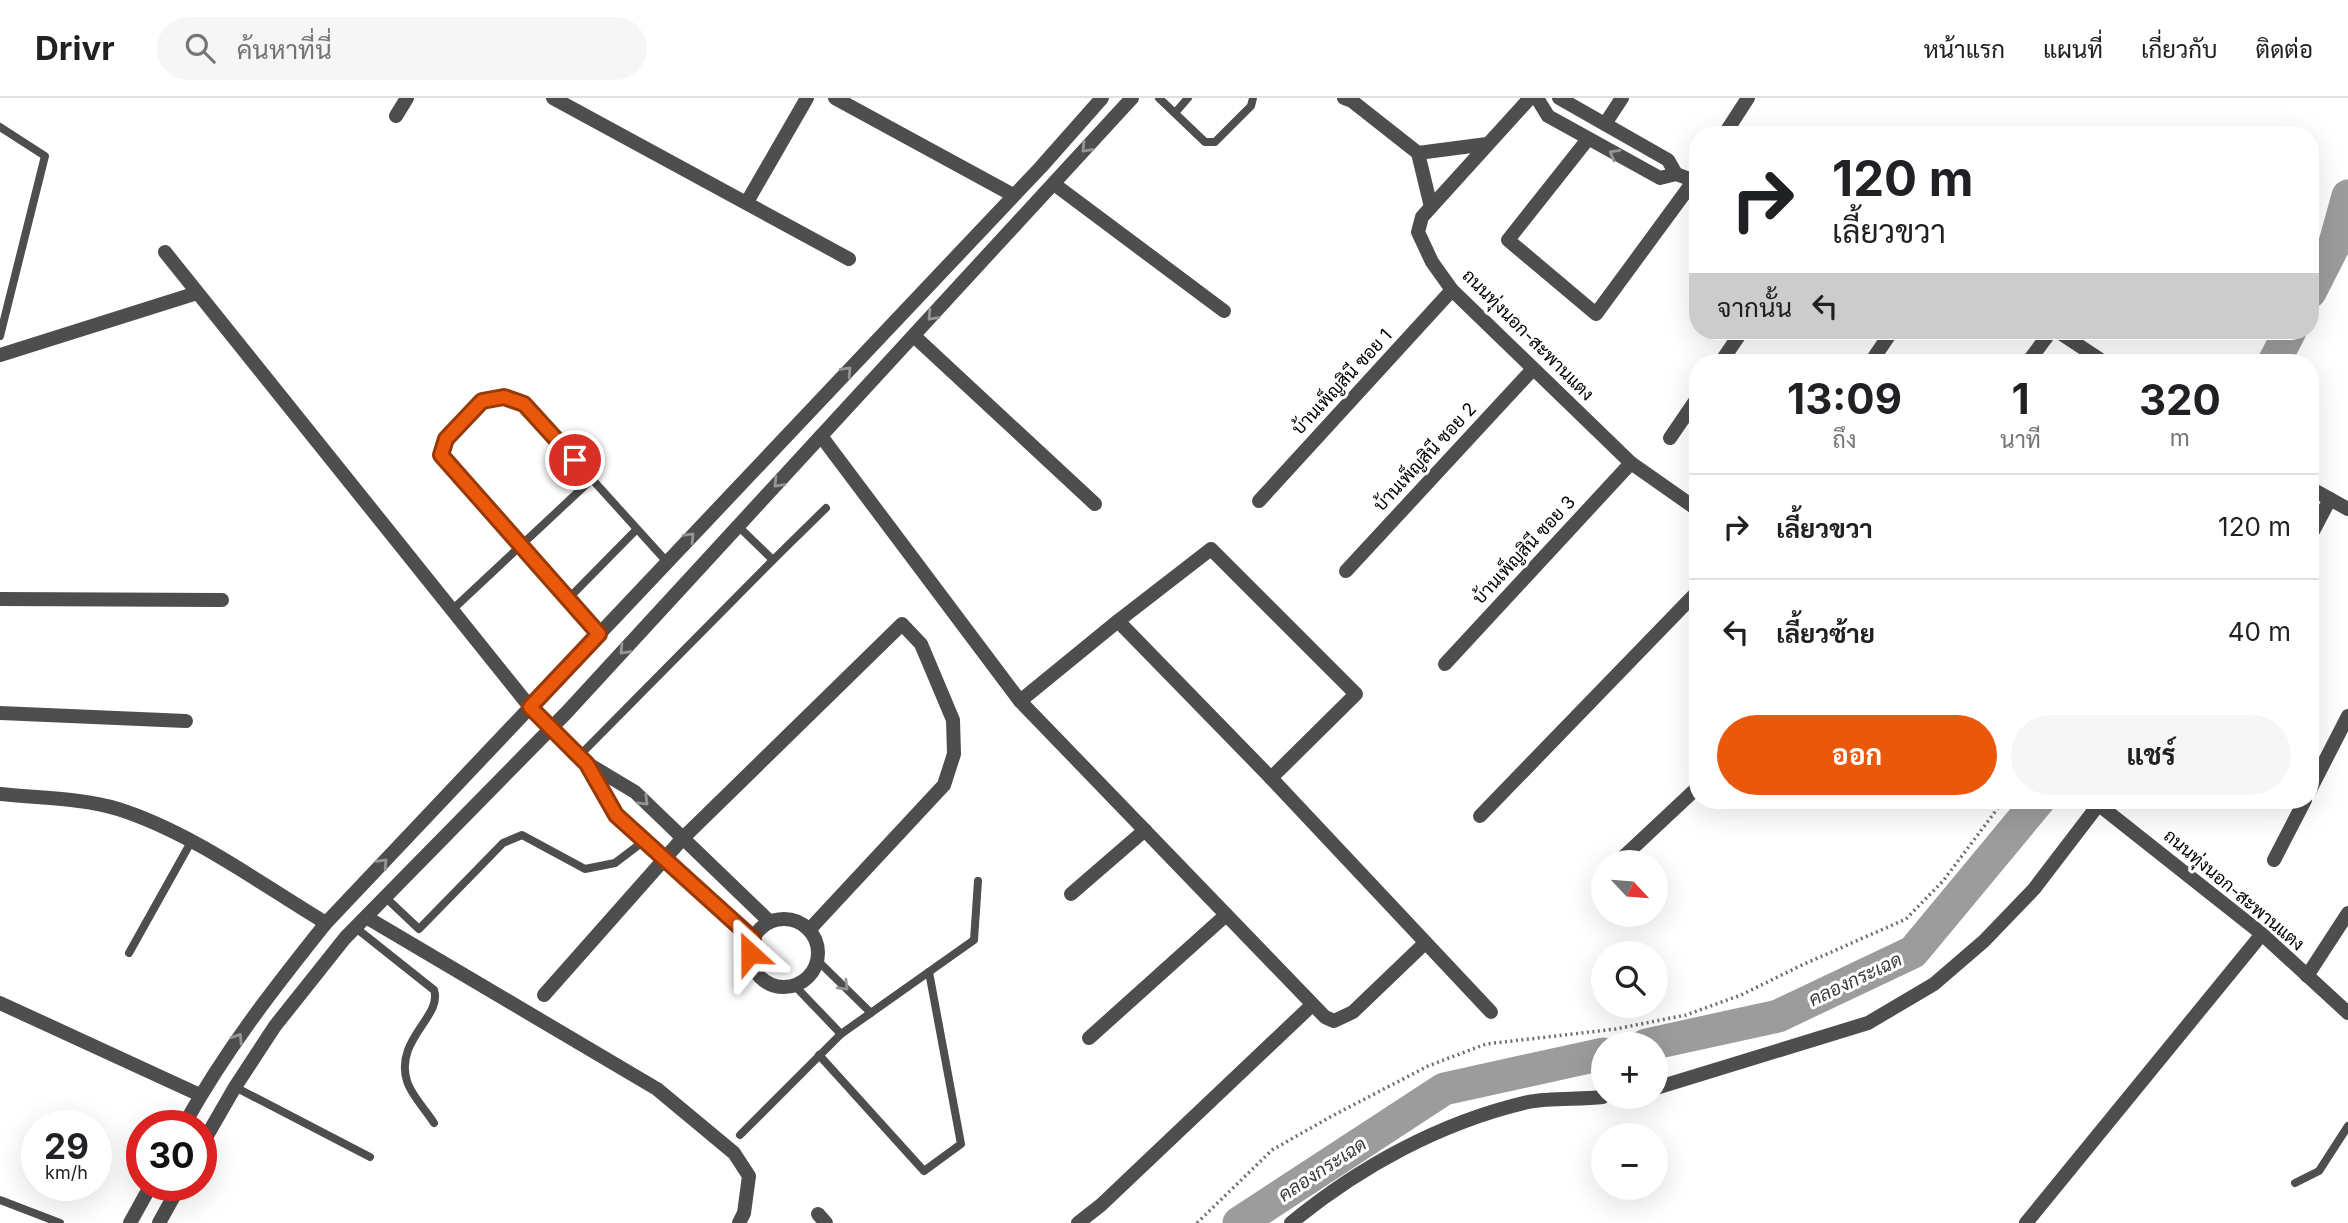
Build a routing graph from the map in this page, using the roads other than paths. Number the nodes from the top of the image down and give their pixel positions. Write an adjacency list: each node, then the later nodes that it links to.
1 (407, 98): 17 (street)
2 (553, 98): 29 (street)
3 (807, 98): 29 (street)
4 (835, 98): 28 (street)
5 (1102, 98): 28 (street)
6 (1132, 98): 26 (street, one-way to 26)
7 (1159, 98): 16 (lane)
8 (1188, 98): 16 (lane)
9 (1252, 98): 16 (lane)
10 (1344, 98): 23 (street)
11 (1530, 98): 22 (street, ถนนทุ่งนอก-สะพานแตง)
12 (1536, 98): 21 (street)
13 (1559, 98): 18 (street)
14 (1622, 98): 18 (street)
15 (1748, 98): 19 (street)
16 (1175, 113)
17 (396, 117)
18 (1605, 124): 24 (street)
19 (1730, 126)
20 (0, 127): 36 (lane)
21 (1588, 139): 24 (street, one-way to 21); 27 (street)
22 (1488, 144): 23 (street); 30 (street, ถนนทุ่งนอก-สะพานแตง)
23 (1418, 153): 30 (street)
24 (1676, 174): 25 (street)
25 (1689, 177)
26 (1054, 184): 35 (street); 37 (street, one-way to 37)
27 (1689, 188)
28 (1013, 195): 59 (street, one-way to 28)
29 (747, 202): 32 (street)
30 (1431, 207): 33 (street, ถนนทุ่งนอก-สะพานแตง)
31 (165, 252): 34 (street)
32 (849, 259)
33 (1452, 290): 41 (street, ถนนทุ่งนอก-สะพานแตง); 49 (street, บ้านเพ็ญสินี ซอย 1)
34 (197, 293): 40 (street); 65 (street)
35 (1224, 311)
36 (0, 336)
37 (914, 336): 43 (street); 50 (street)
38 (2071, 340): 39 (street)
39 (2092, 354)
40 (0, 355)
41 (1533, 369): 45 (street, ถนนทุ่งนอก-สะพานแตง); 60 (street, บ้านเพ็ญสินี ซอย 2)
42 (1689, 410): 44 (street)
43 (821, 436): 55 (street, one-way to 55); 69 (street)
44 (1670, 438)
45 (1631, 463): 51 (street, ถนนทุ่งนอก-สะพานแตง); 68 (street, บ้านเพ็ญสินี ซอย 3)
46 (592, 479): 56 (lane); 57 (lane); 57 (lane)
47 (2319, 493): 48 (street)
48 (2330, 499): 53 (street); 54 (street)
49 (1259, 500)
50 (1095, 504)
51 (1689, 504)
52 (825, 508): 58 (lane)
53 (2348, 509)
54 (2319, 520)
55 (738, 526): 58 (lane); 74 (street, one-way to 74)
56 (637, 529): 59 (lane); 62 (lane)
57 (521, 546): 62 (lane); 65 (lane)
58 (774, 560): 75 (lane)
59 (667, 562): 67 (street)
60 (1346, 571)
61 (0, 599): 63 (street)
62 (568, 599): 67 (lane)
63 (222, 600)
64 (1689, 600): 83 (street)
65 (452, 610): 70 (street)
66 (1118, 621): 69 (street); 77 (street); 77 (street)
67 (599, 634): 70 (street)
68 (1445, 664)
69 (1020, 701): 84 (street)
70 (530, 707): 74 (street); 97 (street, one-way to 70)
71 (0, 713): 73 (street)
72 (2348, 716): 76 (street)
73 (186, 721)
74 (551, 728): 75 (street); 93 (street)
75 (584, 760): 85 (street, one-way to 85); 86 (street)
76 (2319, 772)
77 (1270, 778): 102 (street)
78 (0, 794): 87 (street)
79 (1689, 795): 88 (street)
80 (2091, 809): 117 (street)
81 (2105, 809): 100 (street, ถนนทุ่งนอก-สะพานแตง)
82 (2300, 809): 90 (street)
83 (1480, 816)
84 (1145, 830): 92 (street); 95 (street)
85 (683, 838): 89 (street); 96 (street); 99 (street)
86 (644, 841): 89 (street); 93 (lane)
87 (191, 842): 97 (street); 103 (lane)
88 (1631, 850)
89 (664, 859): 101 (street); 108 (street)
90 (2274, 860)
91 (978, 881): 105 (lane)
92 (1071, 894)
93 (385, 897): 98 (street)
94 (2348, 913): 106 (street)
95 (1226, 915): 110 (street); 115 (street)
96 (770, 922): 99 (street); 101 (street)
97 (326, 923): 119 (street, one-way to 97)
98 (361, 923): 118 (street); 123 (lane); 134 (street)
99 (809, 930): 104 (street)
100 (2262, 934): 106 (street, ถนนทุ่งนอก-สะพานแตง); 137 (street)
101 (753, 939): 107 (street)
102 (1425, 943): 110 (street); 111 (street)
103 (129, 953)
104 (817, 960): 107 (street); 112 (lane, one-way to 112)
105 (929, 972): 112 (lane); 116 (lane)
106 (2308, 976): 113 (street, ถนนทุ่งนอก-สะพานแตง)
107 (794, 985): 114 (lane)
108 (544, 995)
109 (0, 1003): 119 (street)
110 (1312, 1005): 135 (street)
111 (1491, 1012)
112 (871, 1013): 114 (lane)
113 (2348, 1013)
114 (841, 1034): 116 (lane)
115 (1088, 1038)
116 (819, 1055): 125 (lane)
117 (1668, 1084)
118 (235, 1087): 122 (street); 126 (lane)
119 (200, 1095): 121 (street)
120 (1591, 1098): 136 (street)
121 (192, 1110)
122 (217, 1118)
123 (434, 1123)
124 (2348, 1126): 127 (lane)
125 (740, 1135)
126 (370, 1157)
127 (2295, 1183)
128 (0, 1200): 131 (lane)
129 (142, 1201): 132 (street)
130 (171, 1201): 133 (street)
131 (60, 1223)
132 (130, 1223)
133 (159, 1223)
134 (739, 1223)
135 (1078, 1223)
136 (1291, 1223)
137 (2026, 1223)

